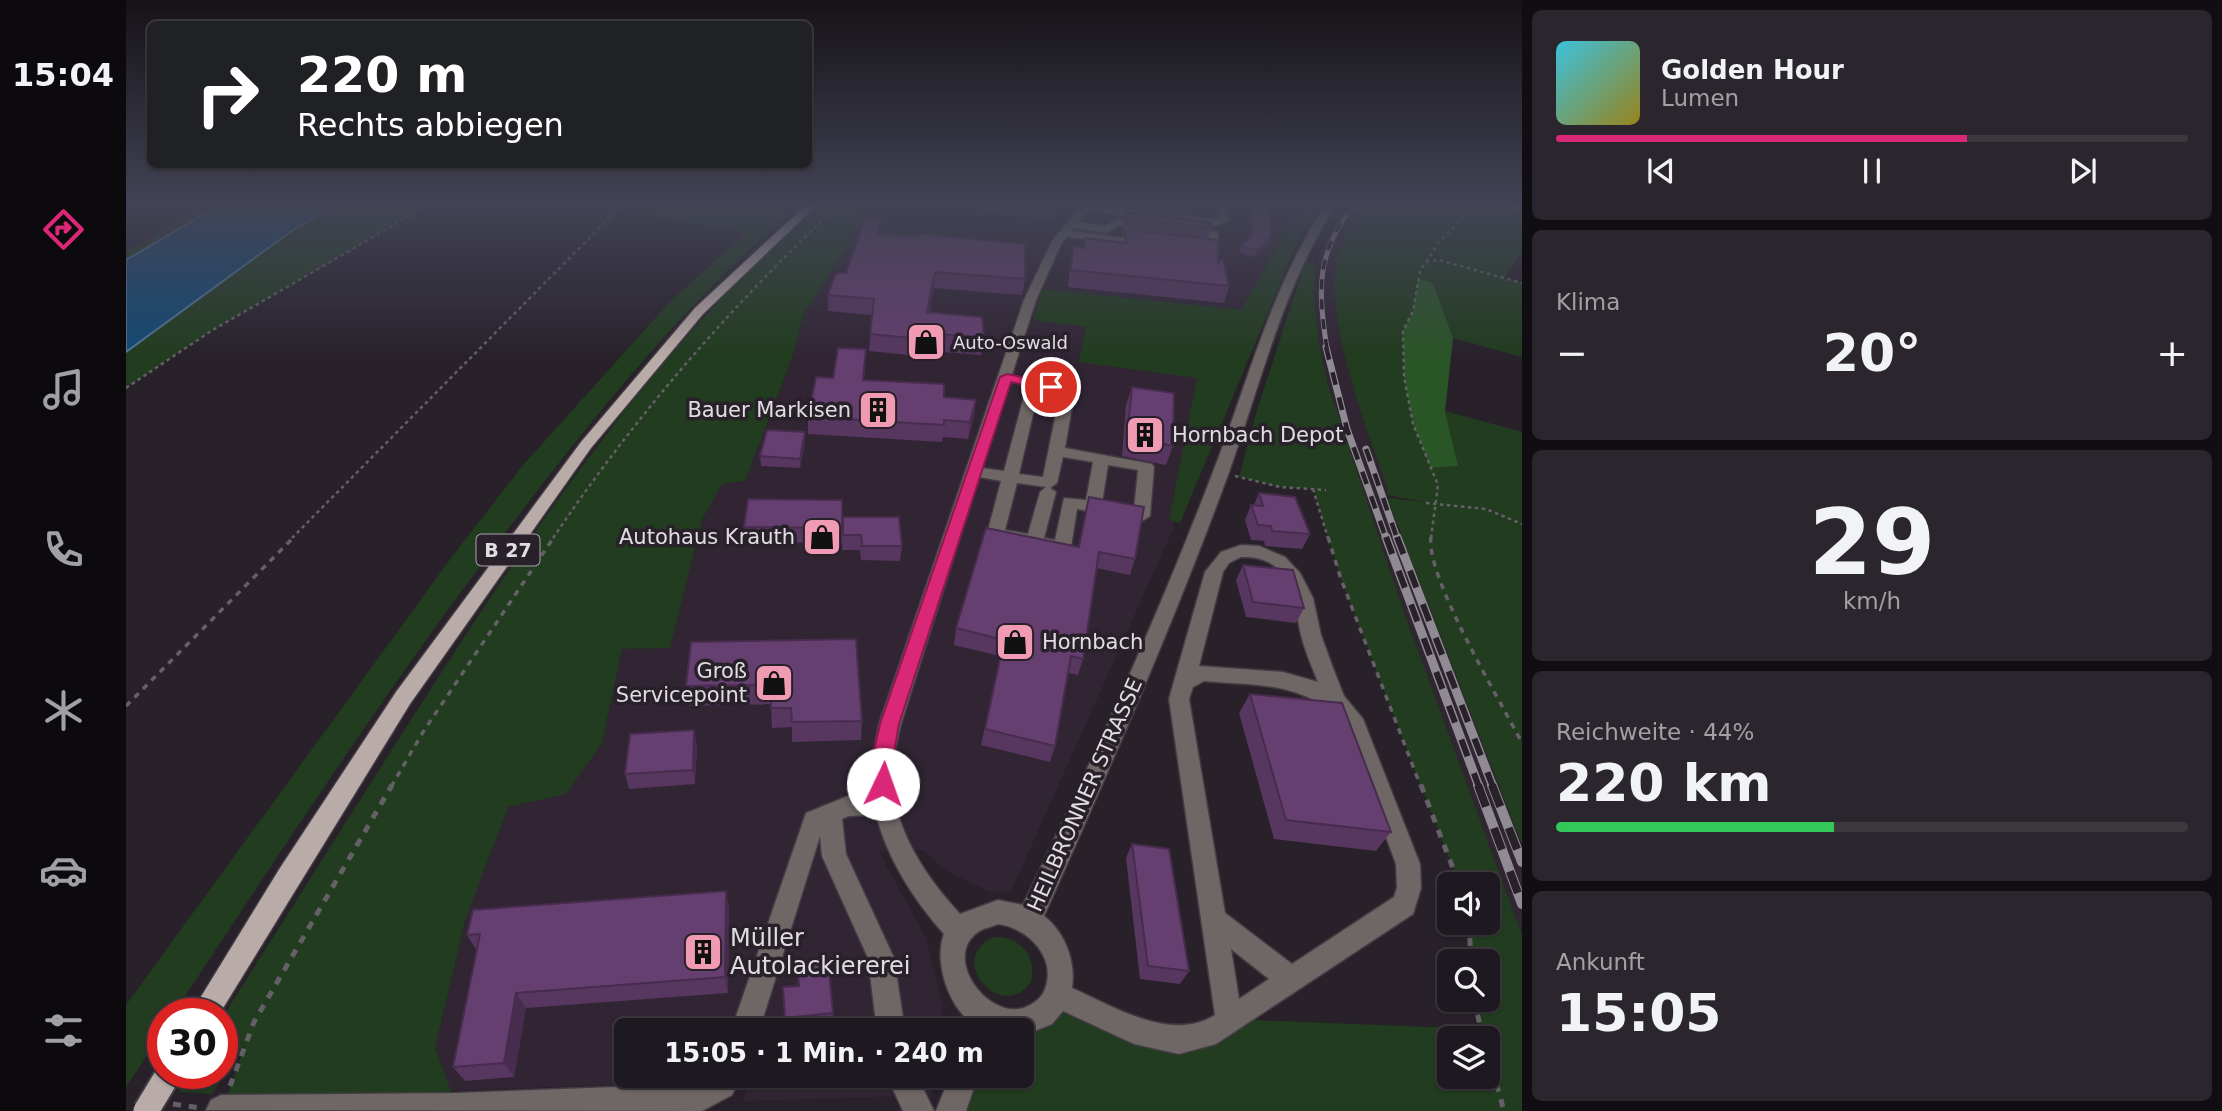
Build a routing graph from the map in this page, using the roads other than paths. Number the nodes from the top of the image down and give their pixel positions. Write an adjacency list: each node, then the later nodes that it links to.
1 (759, 255): 23 (main road, B 27)
2 (1051, 255): 4 (street)
3 (1303, 255): 18 (street, HEILBRONNER STRASSE)
4 (1007, 377): 5 (street); 8 (street)
5 (1033, 384): 6 (street); 9 (street)
6 (1057, 451): 7 (street); 10 (street)
7 (1101, 459): 12 (street); 12 (street)
8 (975, 472): 9 (street); 16 (street)
9 (1010, 476): 10 (street); 13 (street)
10 (1049, 487): 11 (street); 13 (street)
11 (1070, 502): 12 (street); 13 (street)
12 (1093, 506)
13 (1034, 542)
14 (1185, 682): 15 (street); 15 (street); 19 (street)
15 (1336, 701): 21 (street)
16 (884, 805): 17 (street); 20 (street)
17 (830, 813): 24 (street); 25 (street)
18 (1029, 920): 20 (street, HEILBRONNER STRASSE); 22 (street, HEILBRONNER STRASSE)
19 (1214, 920): 21 (street); 27 (street)
20 (959, 931): 26 (street)
21 (1290, 978): 27 (street)
22 (1058, 995): 27 (street); 28 (street)
23 (214, 998)
24 (749, 1018)
25 (889, 1018)
26 (980, 1018)
27 (1229, 1019)
28 (1034, 1020)
29 (716, 1088): 33 (street)
30 (907, 1088): 35 (street)
31 (960, 1088): 36 (street)
32 (159, 1089): 34 (main road, bridge)
33 (222, 1110)
34 (146, 1111)
35 (919, 1111)
36 (951, 1111)

